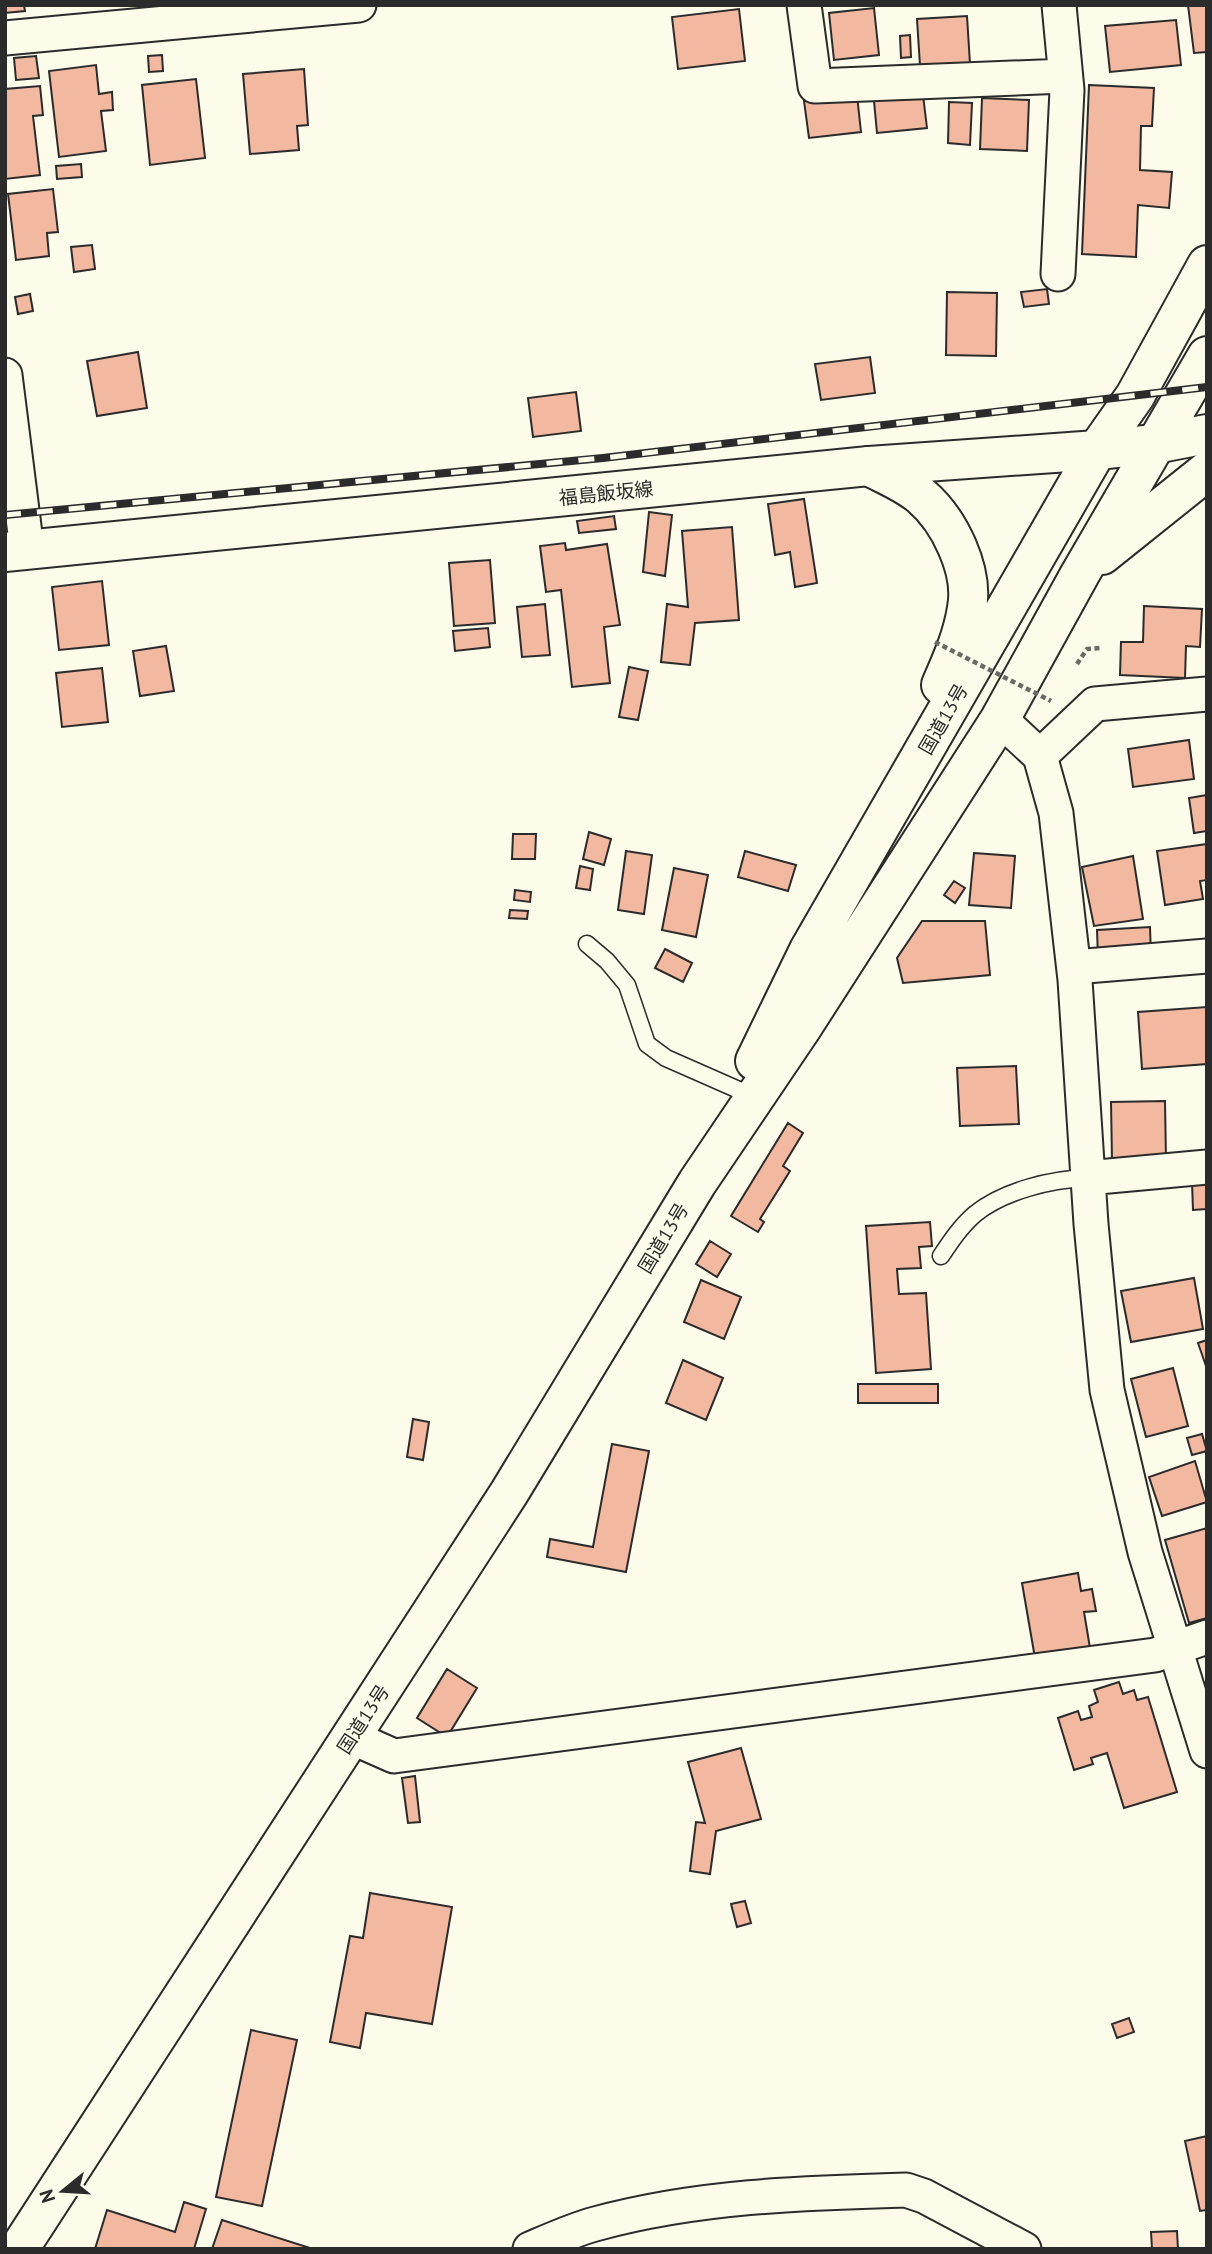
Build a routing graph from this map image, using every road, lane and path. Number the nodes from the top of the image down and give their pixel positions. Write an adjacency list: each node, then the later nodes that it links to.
1 (359, 5): 4 (street)
2 (804, 5): 5 (street)
3 (1059, 5): 5 (street)
4 (5, 37)
5 (1065, 76): 7 (street)
6 (1207, 265): 12 (main road, 国道13号)
7 (1058, 274)
8 (1207, 356): 11 (main road, 国道13号)
9 (5, 375): 15 (street)
10 (1207, 434): 11 (main road, 福島飯坂線)
11 (1155, 444): 12 (main road, 福島飯坂線); 16 (main road, 国道13号)
12 (1097, 450): 13 (main road, 福島飯坂線); 25 (main road, 国道13号)
13 (869, 466): 15 (main road, 福島飯坂線); 25 (main road)
14 (1207, 471): 16 (main road)
15 (16, 551)
16 (1080, 574): 22 (main road, 国道13号)
17 (935, 642): 21 (path, bridge)
18 (1100, 648): 19 (path)
19 (1087, 649)
20 (1207, 694): 23 (street)
21 (1051, 701)
22 (1000, 719): 23 (street); 31 (main road, 国道13号)
23 (1040, 756): 27 (street)
24 (587, 944): 28 (lane)
25 (809, 950): 28 (main road, 国道13号)
26 (1207, 956): 27 (street)
27 (1074, 967): 30 (street)
28 (741, 1091): 31 (main road, 国道13号)
29 (1207, 1167): 30 (street)
30 (1087, 1178): 32 (lane); 34 (street)
31 (697, 1183): 35 (main road, 国道13号)
32 (941, 1256)
33 (1207, 1637): 34 (street)
34 (1175, 1650): 35 (street); 36 (street)
35 (351, 1737): 37 (main road, 国道13号)
36 (1207, 1751)
37 (19, 2249)
38 (530, 2249): 39 (street)
39 (1024, 2249)

